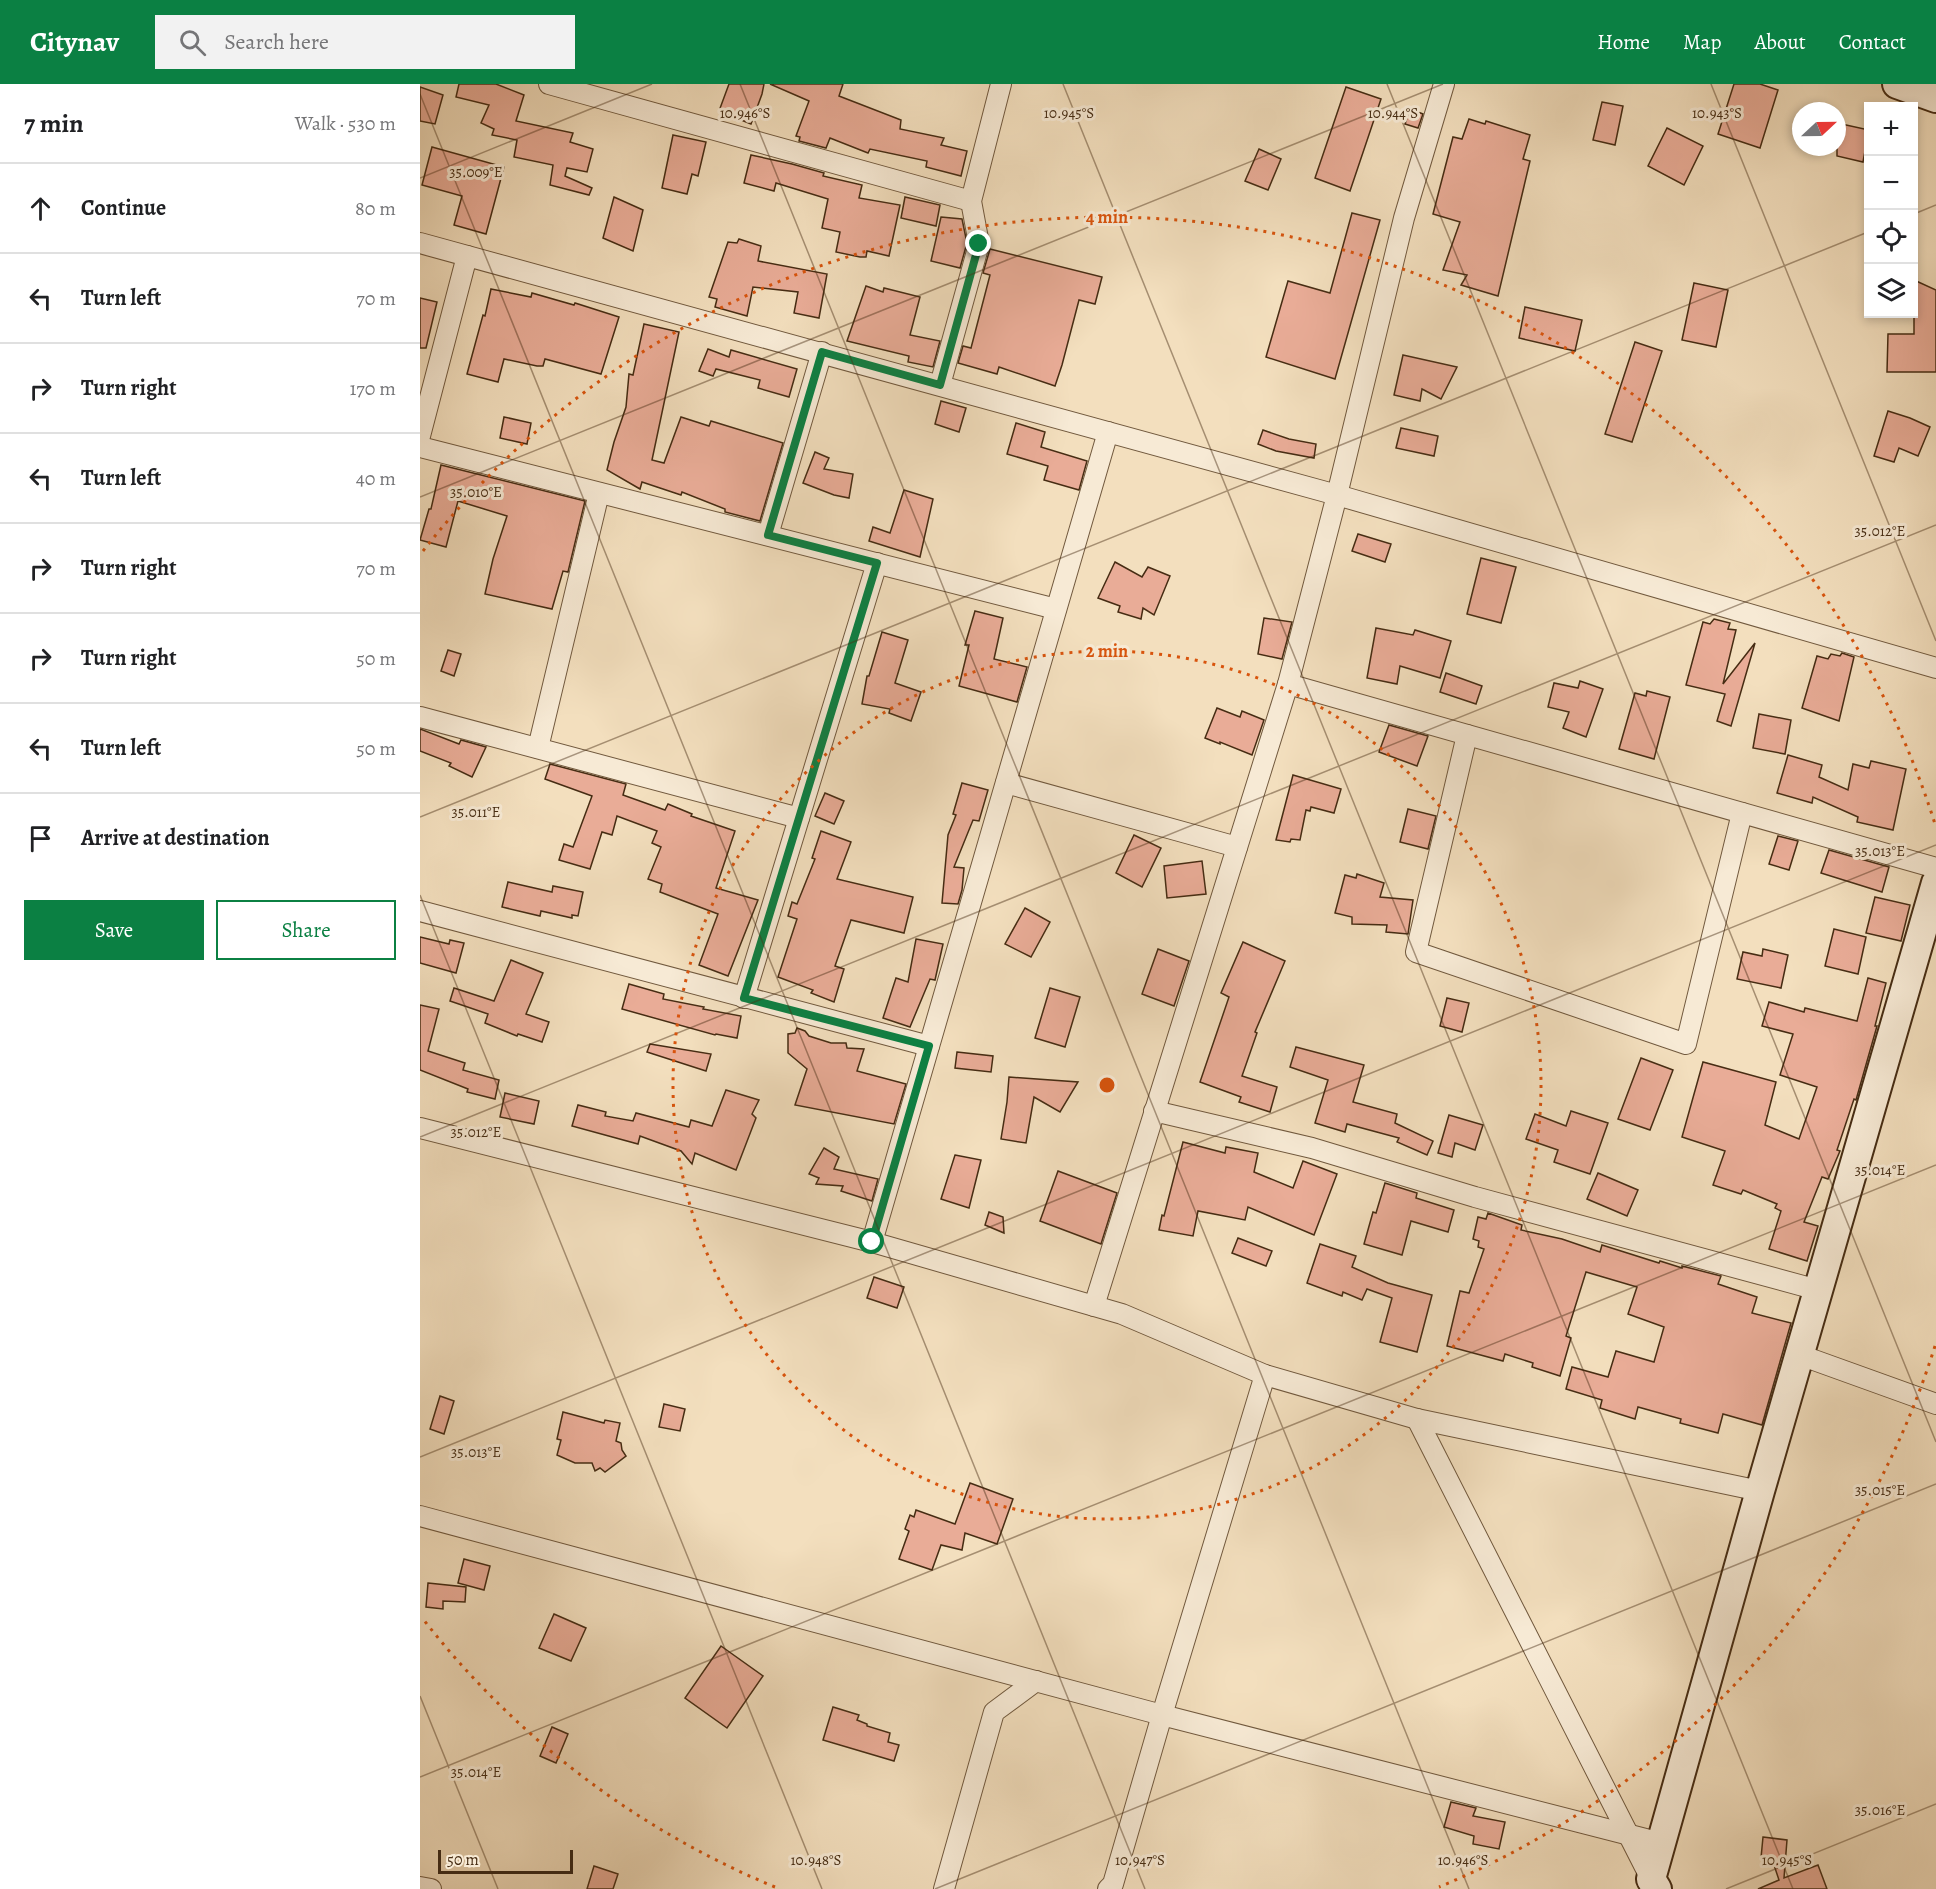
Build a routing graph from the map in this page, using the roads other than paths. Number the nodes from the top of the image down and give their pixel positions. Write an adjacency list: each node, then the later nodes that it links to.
1 (549, 84): 6 (street)
2 (1001, 84): 6 (street)
3 (1444, 84): 15 (street)
4 (1897, 84): 5 (street)
5 (1936, 98)
6 (971, 201): 10 (street)
7 (420, 243): 8 (street)
8 (467, 256): 9 (street); 12 (street)
9 (822, 352): 10 (street); 16 (street)
10 (940, 385): 11 (street)
11 (1108, 432): 15 (street); 18 (street)
12 (420, 436)
13 (420, 447): 14 (street)
14 (599, 493): 16 (street); 23 (street)
15 (1337, 495): 19 (street); 20 (street)
16 (768, 535): 17 (street)
17 (877, 563): 18 (street); 26 (street)
18 (1056, 609): 24 (street)
19 (1936, 668)
20 (1288, 684): 22 (street); 27 (street)
21 (420, 717): 23 (street)
22 (1467, 735): 25 (street); 25 (street)
23 (538, 748): 26 (street)
24 (1006, 783): 27 (street); 32 (street)
25 (1742, 813): 28 (street)
26 (799, 818): 31 (street)
27 (1237, 847): 33 (street)
28 (1936, 868)
29 (1936, 884): 36 (street)
30 (420, 911): 31 (street)
31 (744, 998): 32 (street)
32 (929, 1046): 35 (street)
33 (1154, 1111): 36 (street); 37 (street)
34 (420, 1128): 35 (street)
35 (872, 1242): 37 (street)
36 (1818, 1290): 38 (street)
37 (1094, 1305): 39 (street)
38 (1800, 1355): 40 (street); 42 (street)
39 (1265, 1375): 41 (street); 45 (street)
40 (1936, 1404)
41 (1417, 1419): 42 (street); 46 (street)
42 (1760, 1491): 47 (street)
43 (420, 1516): 44 (street)
44 (1036, 1681): 45 (street); 51 (street)
45 (1162, 1715): 46 (street); 52 (street)
46 (1628, 1834): 47 (street); 48 (street)
47 (1661, 1843): 48 (street)
48 (1650, 1886)
49 (420, 1887): 50 (street)
50 (431, 1889)
51 (944, 1889)
52 (1108, 1889)

